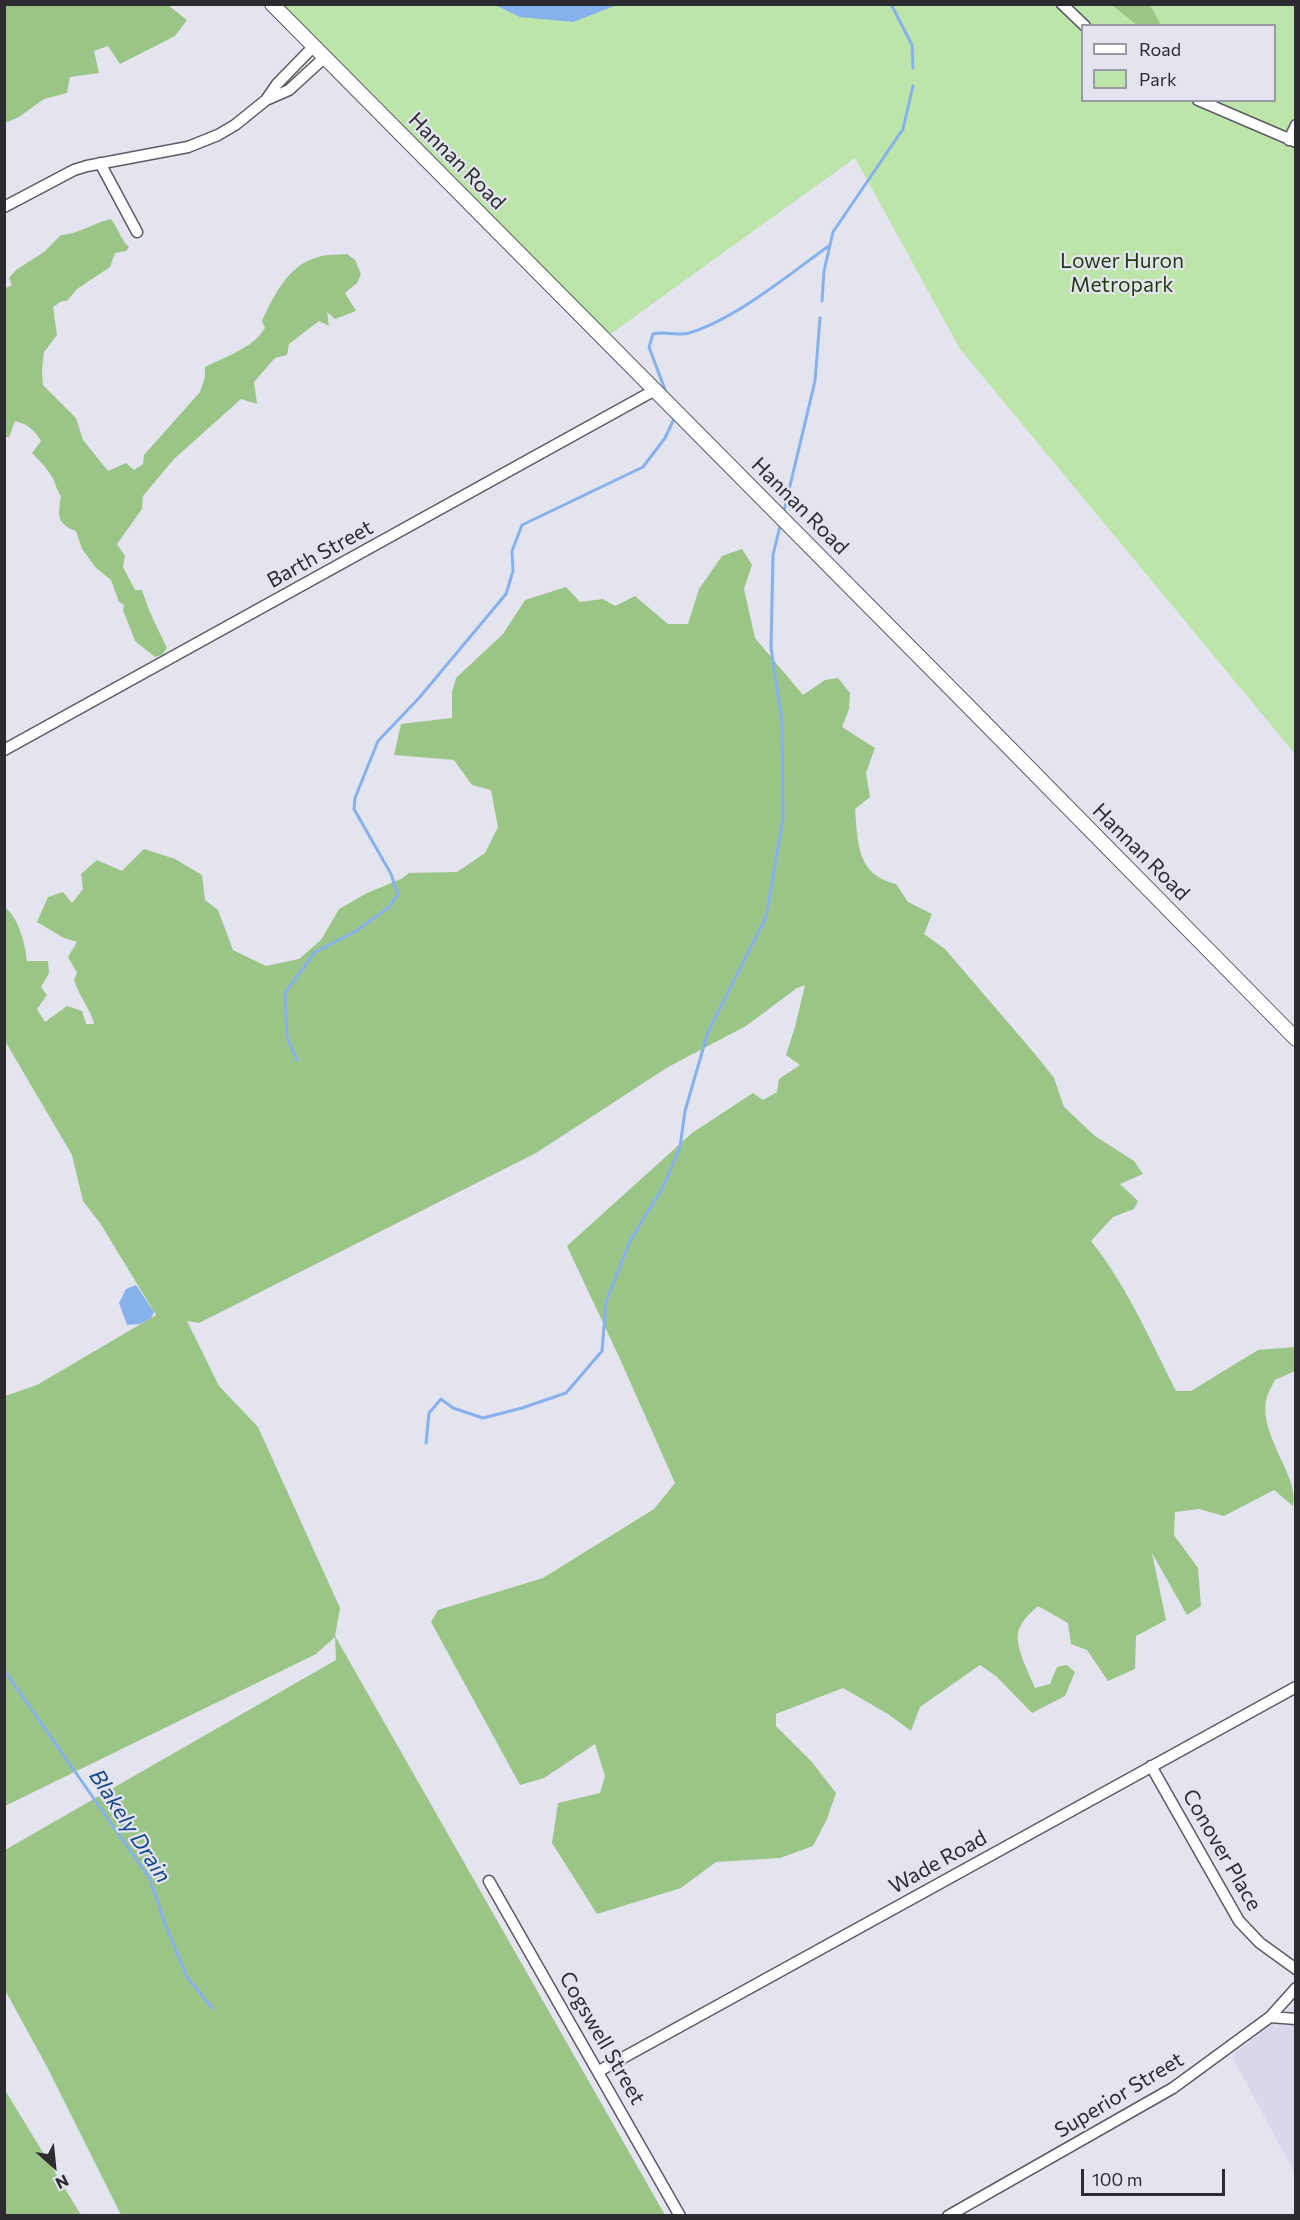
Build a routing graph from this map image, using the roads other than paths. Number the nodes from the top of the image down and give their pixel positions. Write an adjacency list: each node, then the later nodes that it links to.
1 (272, 4): 4 (street, Hannan Road)
2 (1062, 4): 3 (street)
3 (1083, 24)
4 (314, 46): 5 (street, Hannan Road); 6 (street)
5 (325, 57): 6 (street); 13 (street, Hannan Road)
6 (266, 100): 10 (street)
7 (1203, 102): 9 (street)
8 (1296, 125): 9 (street)
9 (1292, 141)
10 (100, 163): 11 (street); 12 (street)
11 (4, 207)
12 (136, 232)
13 (654, 390): 14 (street, Barth Street); 15 (street, Hannan Road)
14 (4, 750)
15 (1296, 1040)
16 (1296, 1687): 17 (street, Wade Road)
17 (1151, 1766): 19 (street, Conover Place); 23 (street, Wade Road)
18 (489, 1881): 23 (street, Cogswell Street)
19 (1296, 1969)
20 (1296, 1988): 21 (street, Superior Street)
21 (1270, 2017): 22 (street); 25 (street, Superior Street)
22 (1296, 2019)
23 (599, 2071): 24 (street, Cogswell Street)
24 (680, 2216)
25 (948, 2216)

